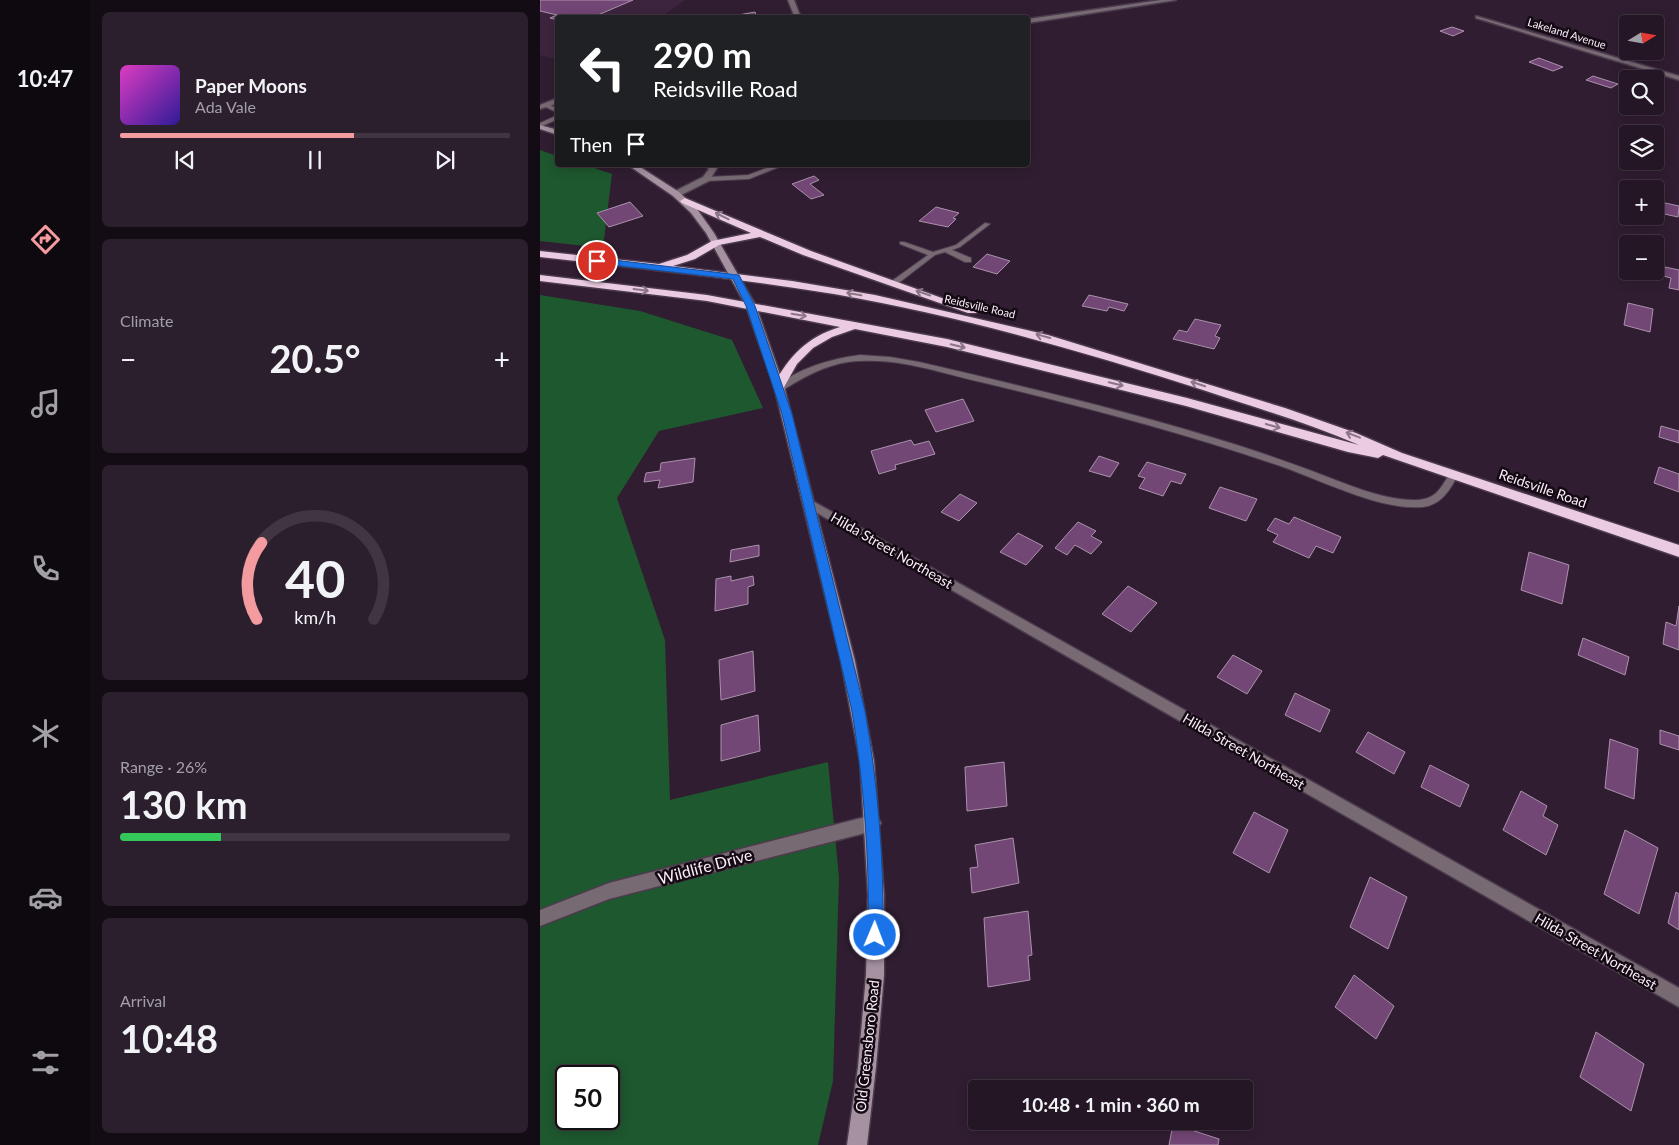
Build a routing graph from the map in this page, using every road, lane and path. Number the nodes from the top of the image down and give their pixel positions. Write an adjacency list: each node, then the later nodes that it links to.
1 (791, 0): 3 (street)
2 (1173, 0): 5 (street)
3 (797, 15)
4 (1478, 17): 6 (street, Lakeland Avenue)
5 (1030, 21)
6 (1679, 78)
7 (555, 101): 8 (street)
8 (543, 106)
9 (555, 119): 10 (lane)
10 (540, 126): 11 (main road)
11 (555, 132)
12 (635, 167): 16 (main road, Old Greensboro Road)
13 (711, 167): 15 (street)
14 (777, 167): 15 (lane)
15 (706, 179): 16 (street)
16 (676, 194): 17 (main road, Old Greensboro Road)
17 (686, 202): 19 (highway, one-way to 17); 20 (main road, Old Greensboro Road)
18 (987, 224): 22 (lane)
19 (759, 234): 20 (highway); 29 (highway)
20 (716, 243): 26 (highway); 27 (main road, Old Greensboro Road)
21 (902, 243): 24 (lane)
22 (948, 251): 24 (lane); 25 (lane)
23 (540, 254): 26 (highway, Reidsville Road)
24 (933, 254): 29 (lane)
25 (968, 260)
26 (654, 267): 27 (highway, Reidsville Road)
27 (736, 277): 30 (main road, Old Greensboro Road); 32 (highway, Reidsville Road, one-way to 27)
28 (540, 278): 30 (highway, Reidsville Road, one-way to 30)
29 (893, 283): 32 (highway, one-way to 29)
30 (751, 306): 31 (highway, Reidsville Road, one-way to 31); 33 (main road, Old Greensboro Road)
31 (856, 325): 33 (highway); 34 (highway, Reidsville Road, one-way to 34)
32 (1017, 329): 34 (highway, Reidsville Road, one-way to 32)
33 (779, 387): 35 (lane); 36 (main road, Old Greensboro Road)
34 (1397, 456): 35 (highway, Reidsville Road)
35 (1453, 475): 37 (highway, Reidsville Road)
36 (808, 503): 38 (main road, Old Greensboro Road); 40 (street, Hilda Street Northeast)
37 (1679, 551)
38 (873, 822): 39 (street, Wildlife Drive); 41 (main road, Old Greensboro Road)
39 (540, 918)
40 (1679, 998)
41 (856, 1145)

